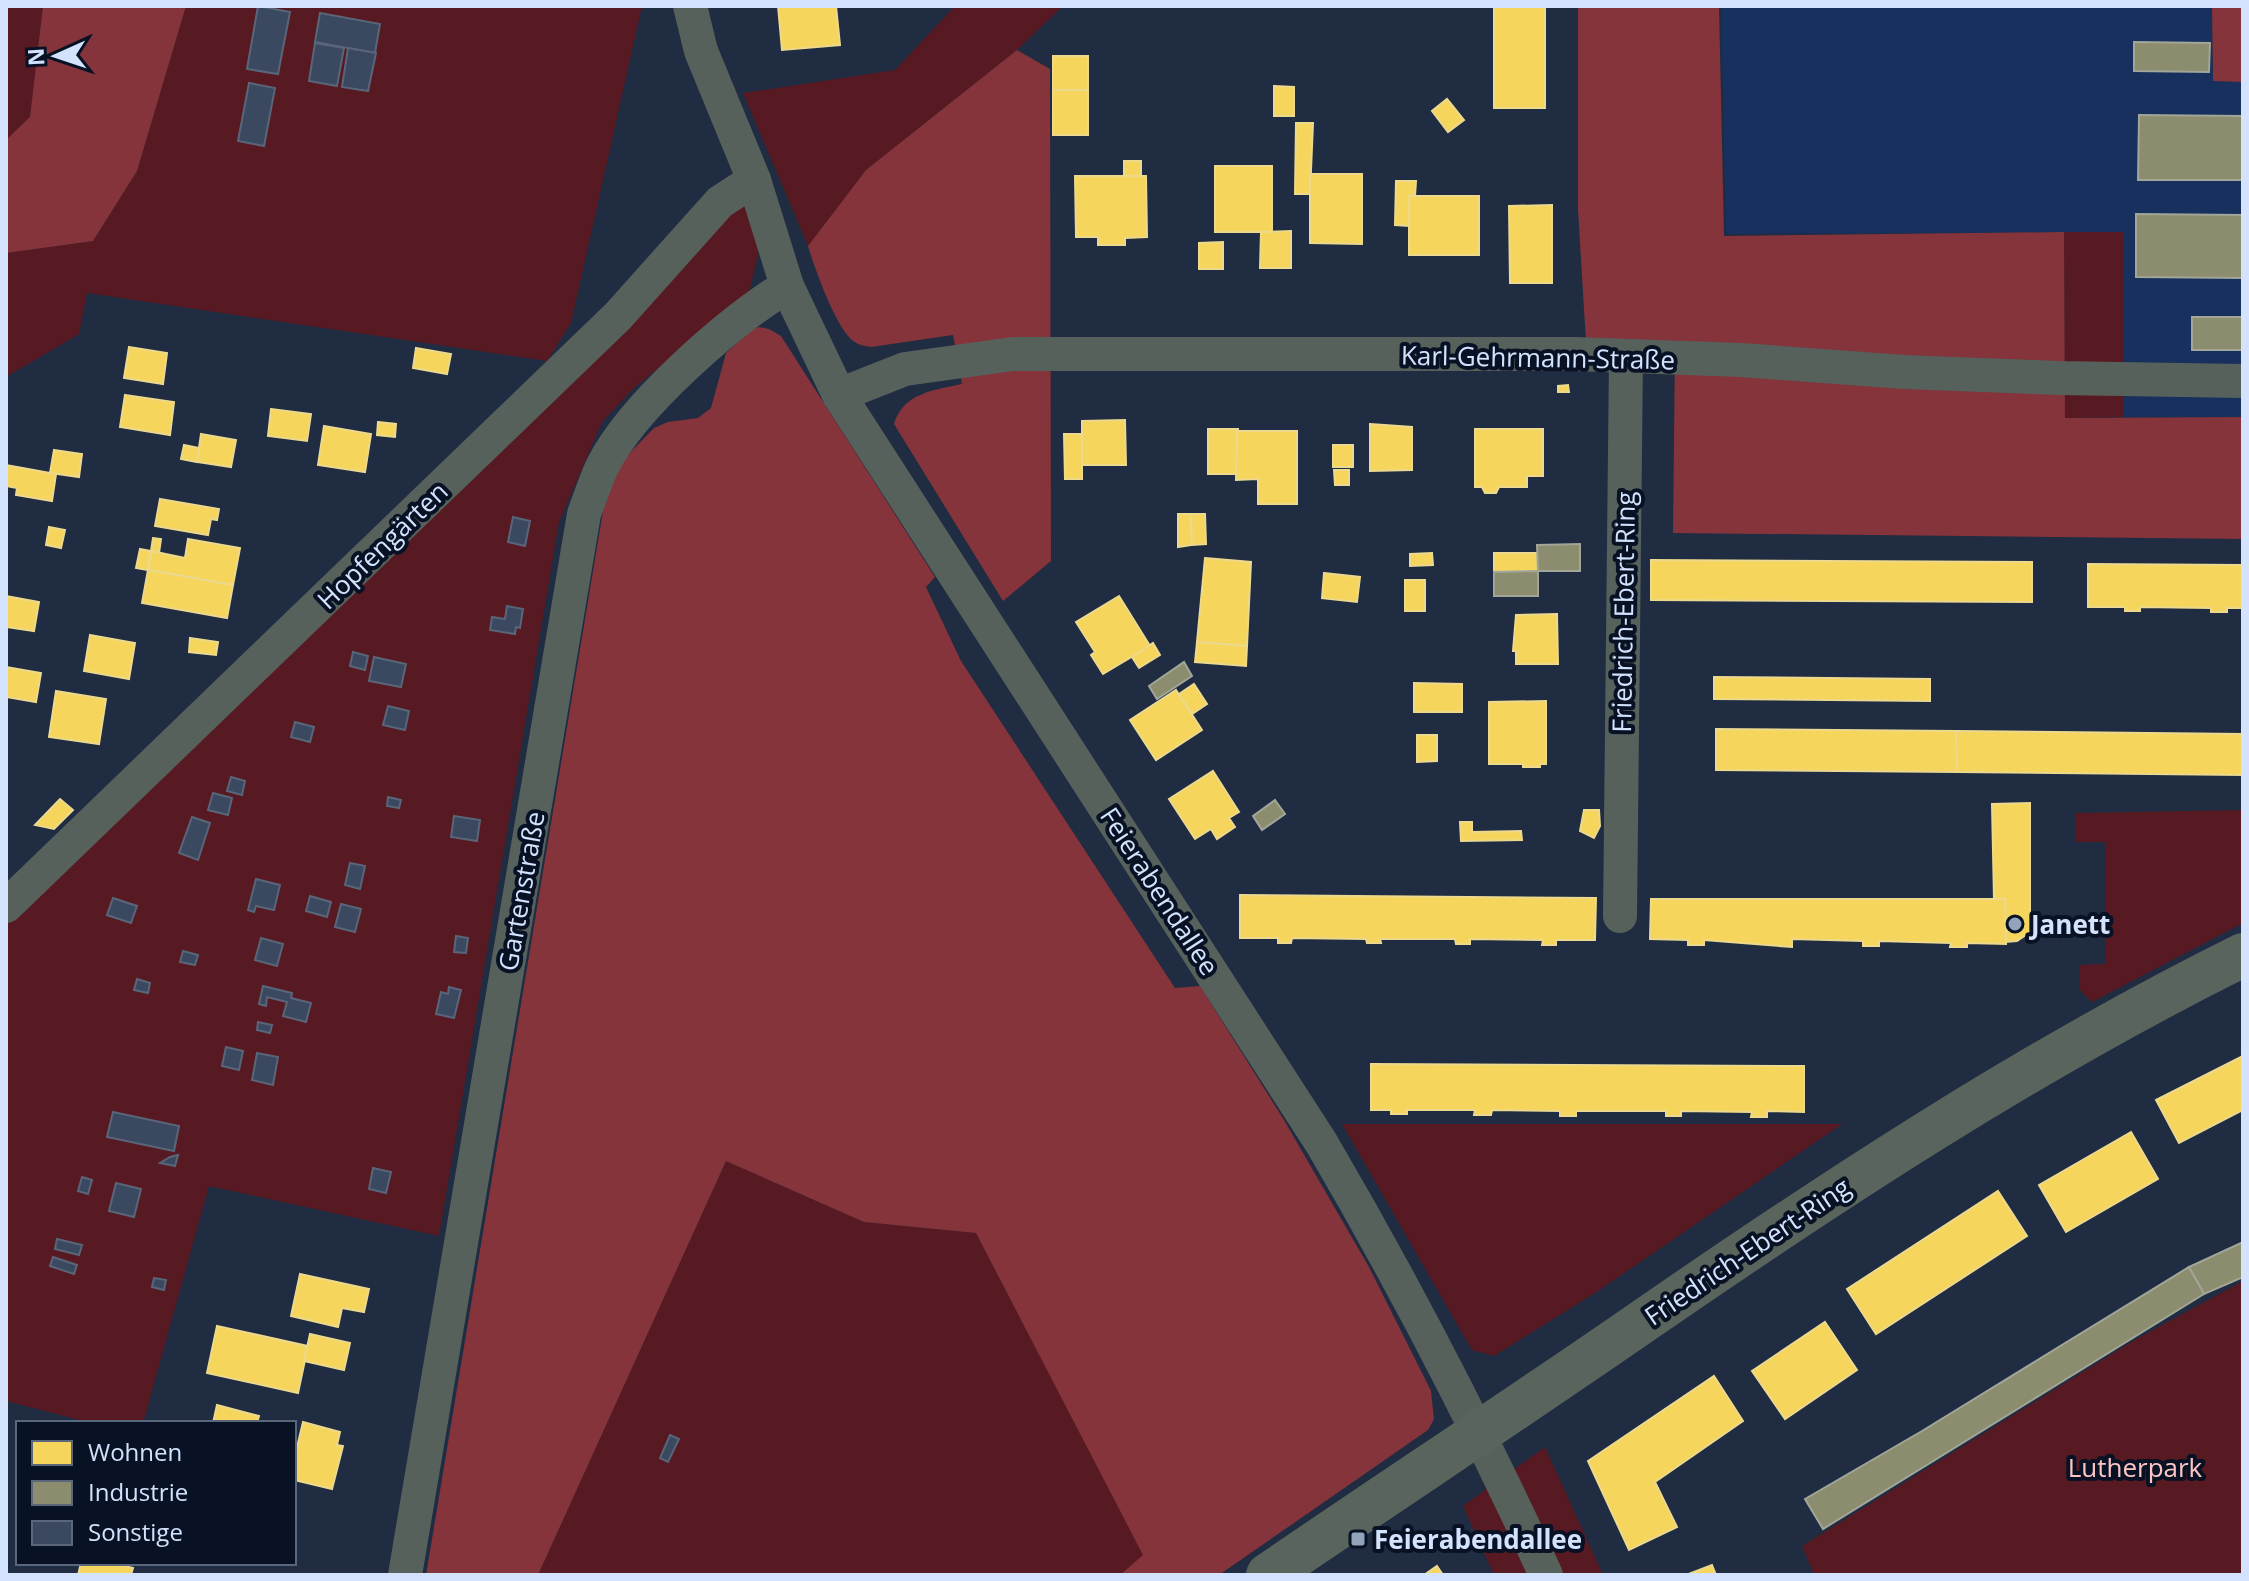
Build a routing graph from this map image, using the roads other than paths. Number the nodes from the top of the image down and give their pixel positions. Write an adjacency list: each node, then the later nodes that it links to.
1 (690, 6): 2 (street, Feierabendallee)
2 (754, 180): 3 (street, Feierabendallee); 7 (street, Hopfengärten)
3 (787, 286): 6 (street, Feierabendallee); 11 (street, Gartenstraße)
4 (1626, 357): 5 (street, Karl-Gehrmann-Straße); 6 (street, Karl-Gehrmann-Straße); 8 (street, Friedrich-Ebert-Ring)
5 (2243, 381)
6 (839, 395): 10 (street, Feierabendallee)
7 (6, 906)
8 (1620, 916)
9 (2243, 955): 10 (main road, Friedrich-Ebert-Ring)
10 (1479, 1431): 12 (main road, Friedrich-Ebert-Ring); 13 (street, Feierabendallee)
11 (405, 1575)
12 (1268, 1575)
13 (1546, 1575)

